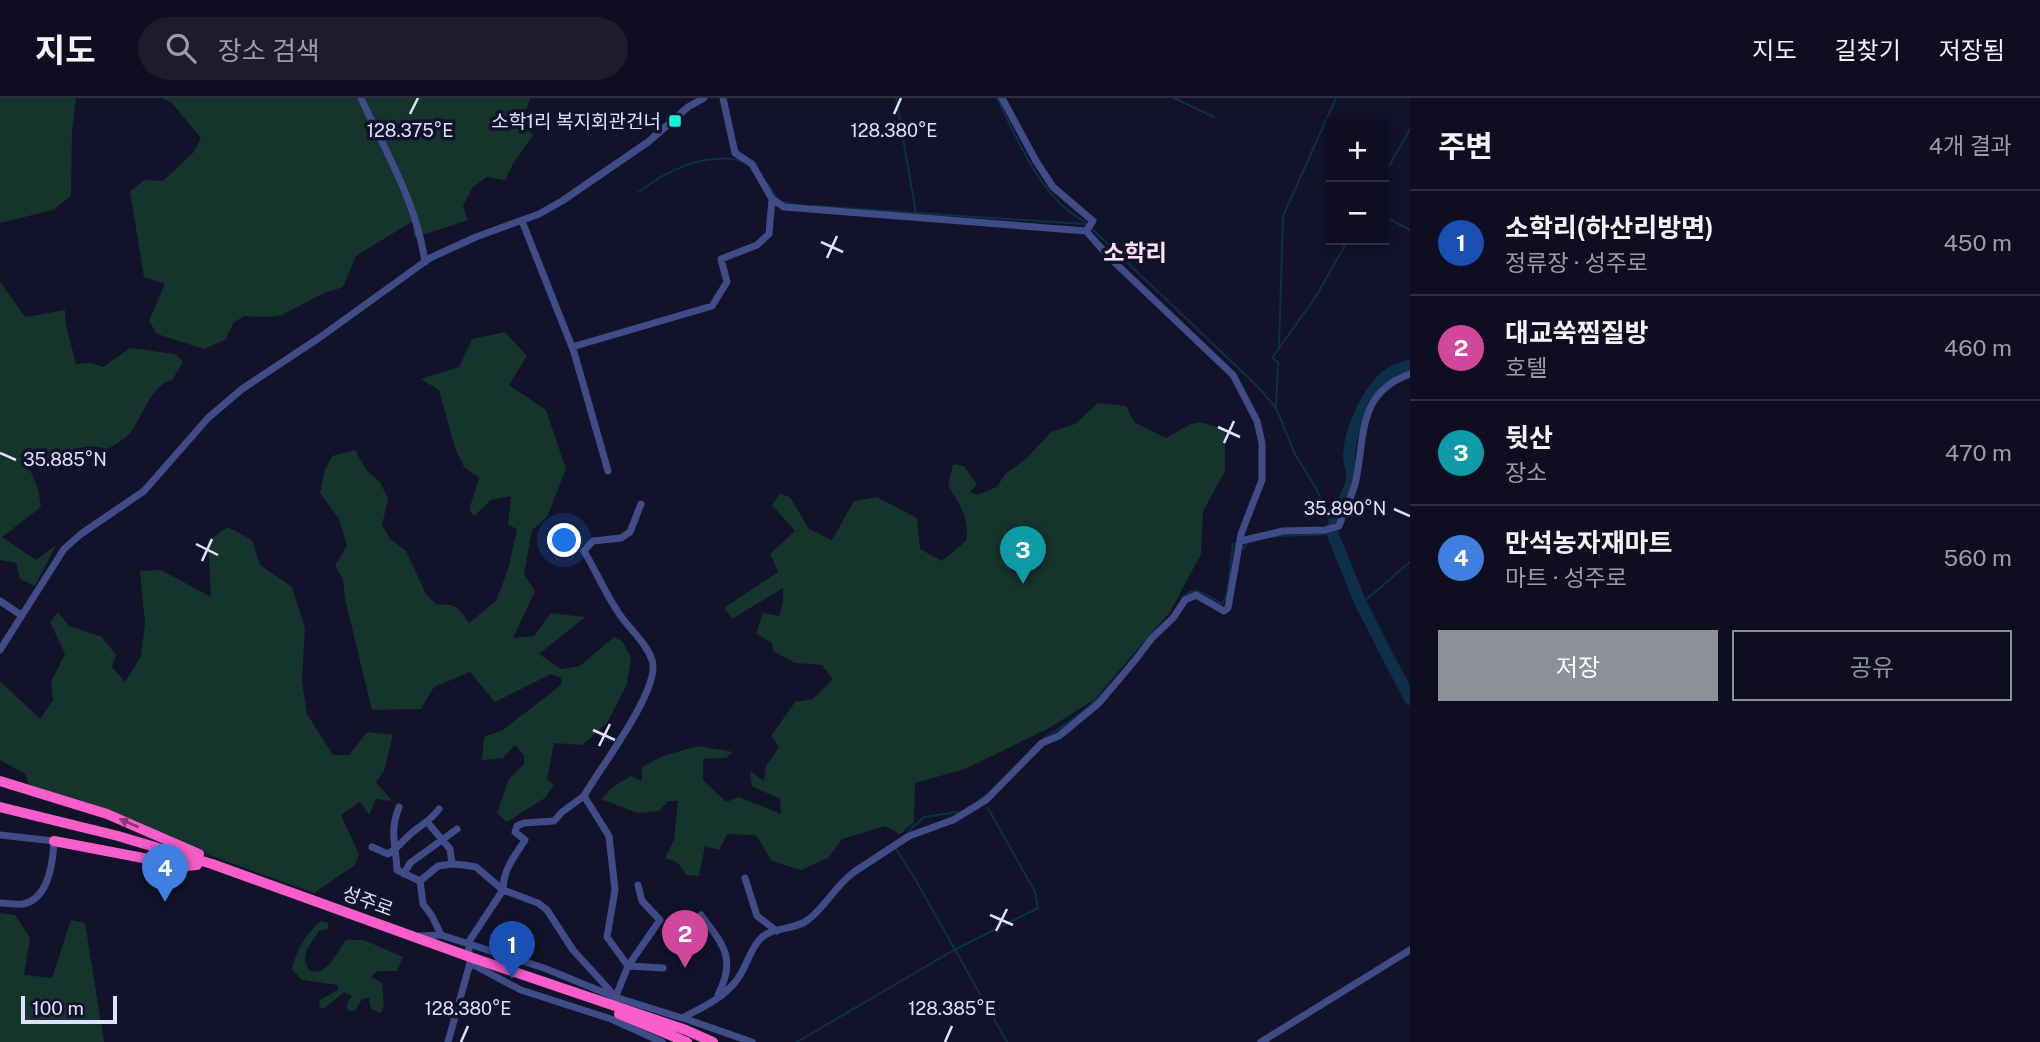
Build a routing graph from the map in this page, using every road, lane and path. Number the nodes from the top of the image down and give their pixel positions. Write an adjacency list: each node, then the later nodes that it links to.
1 (361, 98): 10 (street)
2 (682, 98): 6 (street)
3 (723, 98): 7 (street)
4 (1002, 98): 9 (street)
5 (700, 99): 6 (street)
6 (688, 107): 8 (street)
7 (772, 199): 9 (street); 11 (street)
8 (522, 221): 10 (street); 11 (street)
9 (1086, 231): 15 (street)
10 (425, 262): 17 (street)
11 (572, 347): 13 (street)
12 (1410, 374): 15 (street)
13 (608, 471)
14 (641, 504): 20 (street)
15 (1239, 545): 41 (street)
16 (0, 601): 17 (street)
17 (21, 615): 18 (street)
18 (0, 650)
19 (0, 781): 33 (highway, one-way to 19)
20 (584, 796): 38 (street); 47 (street)
21 (399, 807): 30 (street)
22 (439, 809): 24 (street)
23 (3, 811): 32 (highway, 성주로); 33 (highway, 성주로)
24 (428, 823): 27 (street); 30 (street)
25 (457, 829): 27 (street)
26 (0, 835): 28 (street)
27 (442, 837): 31 (street); 34 (street)
28 (54, 841): 32 (highway); 39 (street)
29 (372, 847): 30 (street)
30 (396, 849): 34 (street)
31 (452, 863): 36 (street); 38 (street)
32 (197, 864): 46 (highway, 성주로)
33 (212, 864): 43 (highway, 성주로)
34 (404, 874): 36 (street)
35 (745, 878): 41 (street)
36 (420, 881): 42 (street)
37 (638, 885): 47 (street)
38 (503, 890): 44 (street); 50 (street)
39 (0, 903)
40 (701, 915): 49 (street)
41 (777, 931): 49 (street)
42 (441, 935): 43 (street); 44 (street)
43 (413, 936): 46 (highway, 성주로)
44 (468, 943): 46 (street); 50 (street)
45 (1410, 950): 57 (street)
46 (470, 960): 50 (highway, 성주로); 53 (street); 54 (street); 55 (highway, 성주로)
47 (628, 966): 48 (street); 50 (street)
48 (663, 968)
49 (716, 1000): 51 (street)
50 (614, 1001): 51 (street); 56 (highway, 성주로)
51 (682, 1018): 52 (street)
52 (748, 1041)
53 (448, 1042)
54 (662, 1042)
55 (687, 1042)
56 (713, 1042)
57 (1261, 1042)

